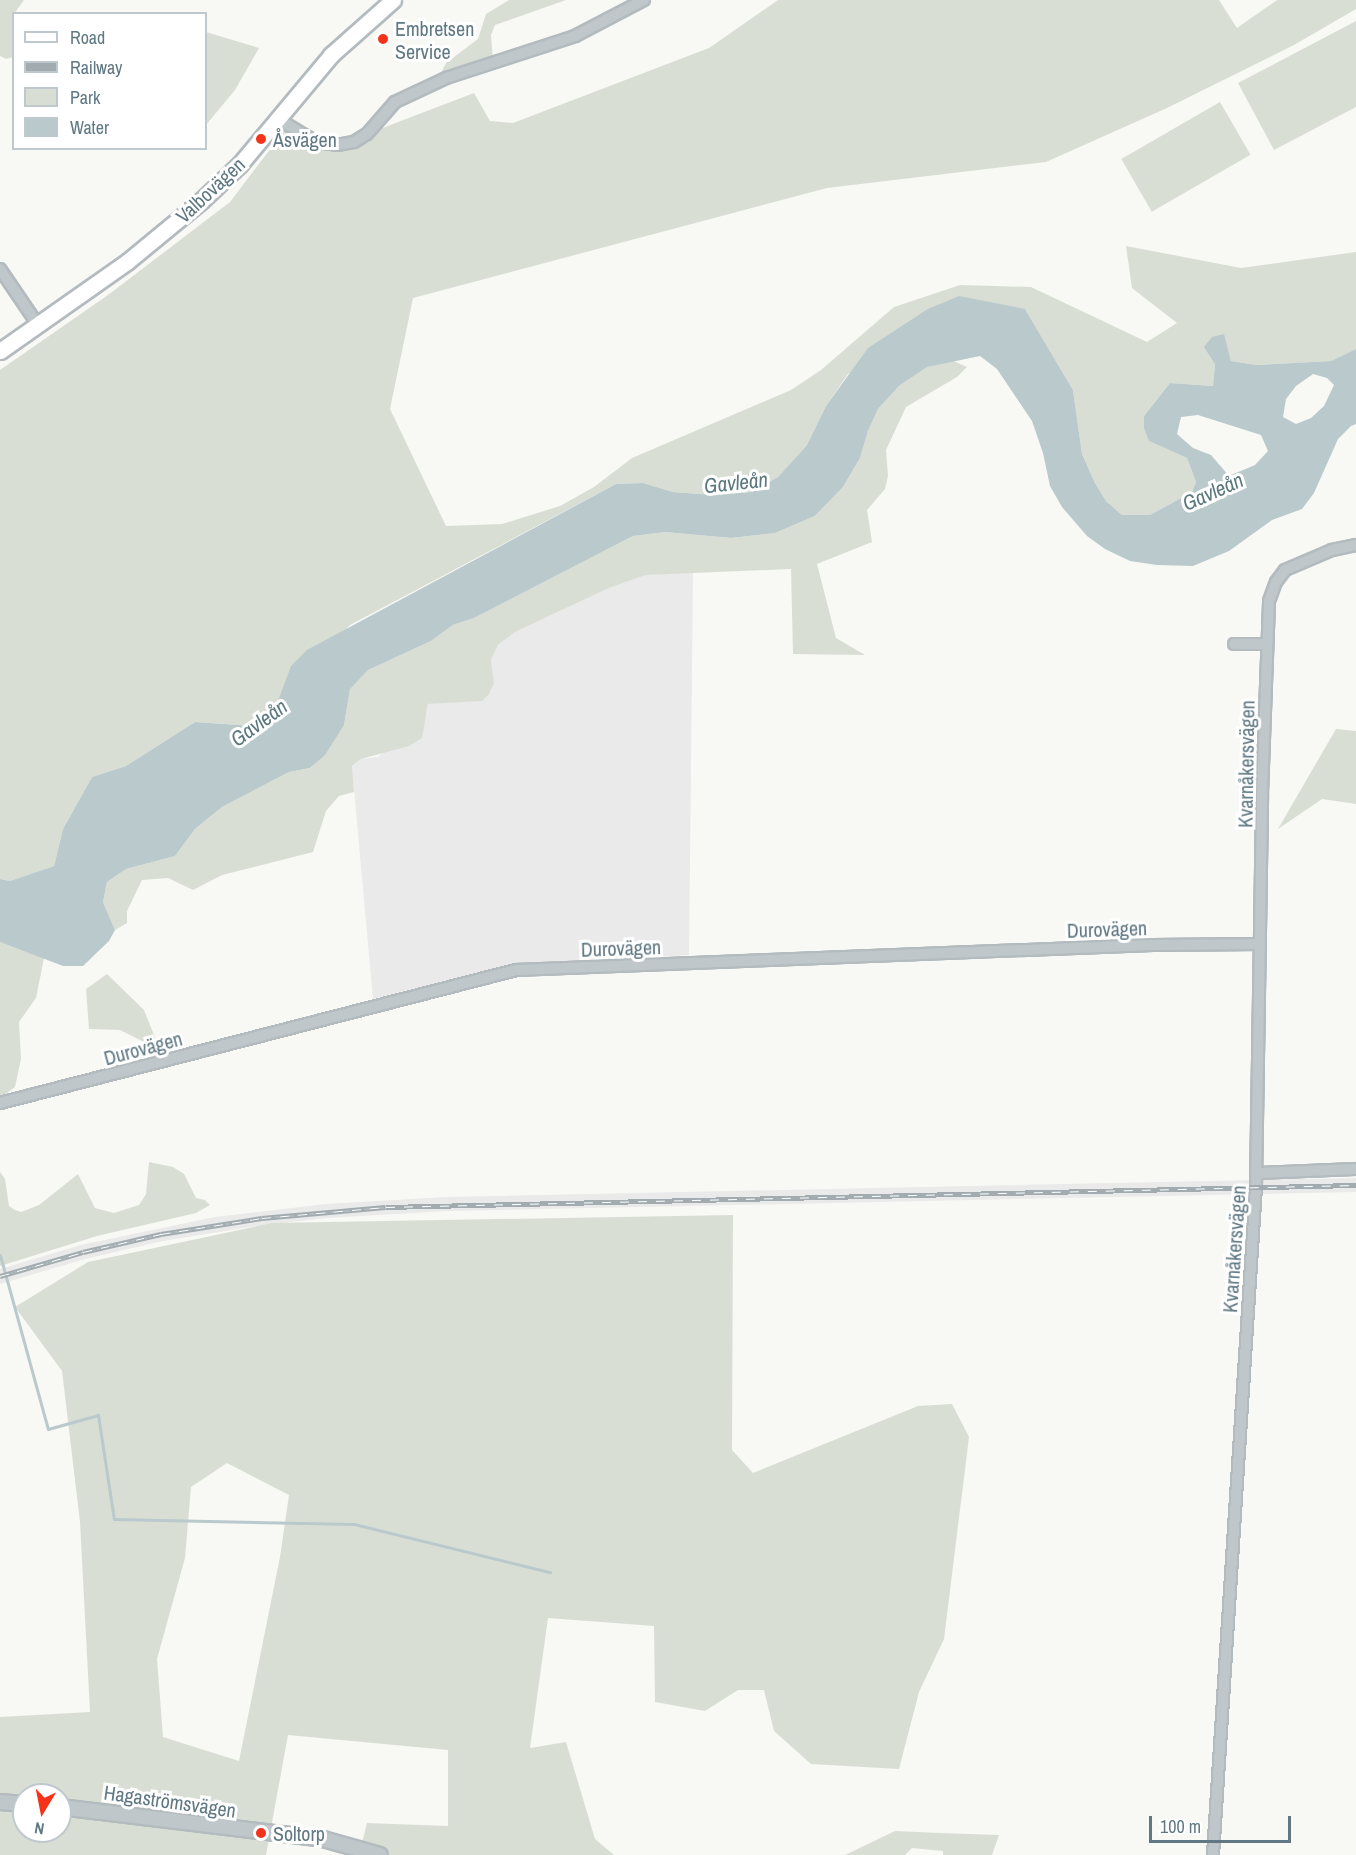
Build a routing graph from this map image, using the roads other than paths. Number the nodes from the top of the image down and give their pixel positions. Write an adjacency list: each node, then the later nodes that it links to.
1 (644, 0): 3 (street)
2 (391, 1): 3 (main road, Valbovägen)
3 (278, 119): 5 (main road, Valbovägen)
4 (0, 269): 5 (street)
5 (38, 325): 6 (main road, Valbovägen)
6 (0, 351)
7 (1356, 545): 9 (street, Kvarnåkersvägen)
8 (1234, 644): 9 (street)
9 (1267, 645): 10 (street, Kvarnåkersvägen)
10 (1260, 944): 11 (street, Durovägen); 13 (street, Kvarnåkersvägen)
11 (0, 1103)
12 (1356, 1170): 13 (street)
13 (1257, 1173): 16 (street, Kvarnåkersvägen)
14 (72, 1808): 15 (street, Hagaströmsvägen)
15 (380, 1855)
16 (1213, 1855)

